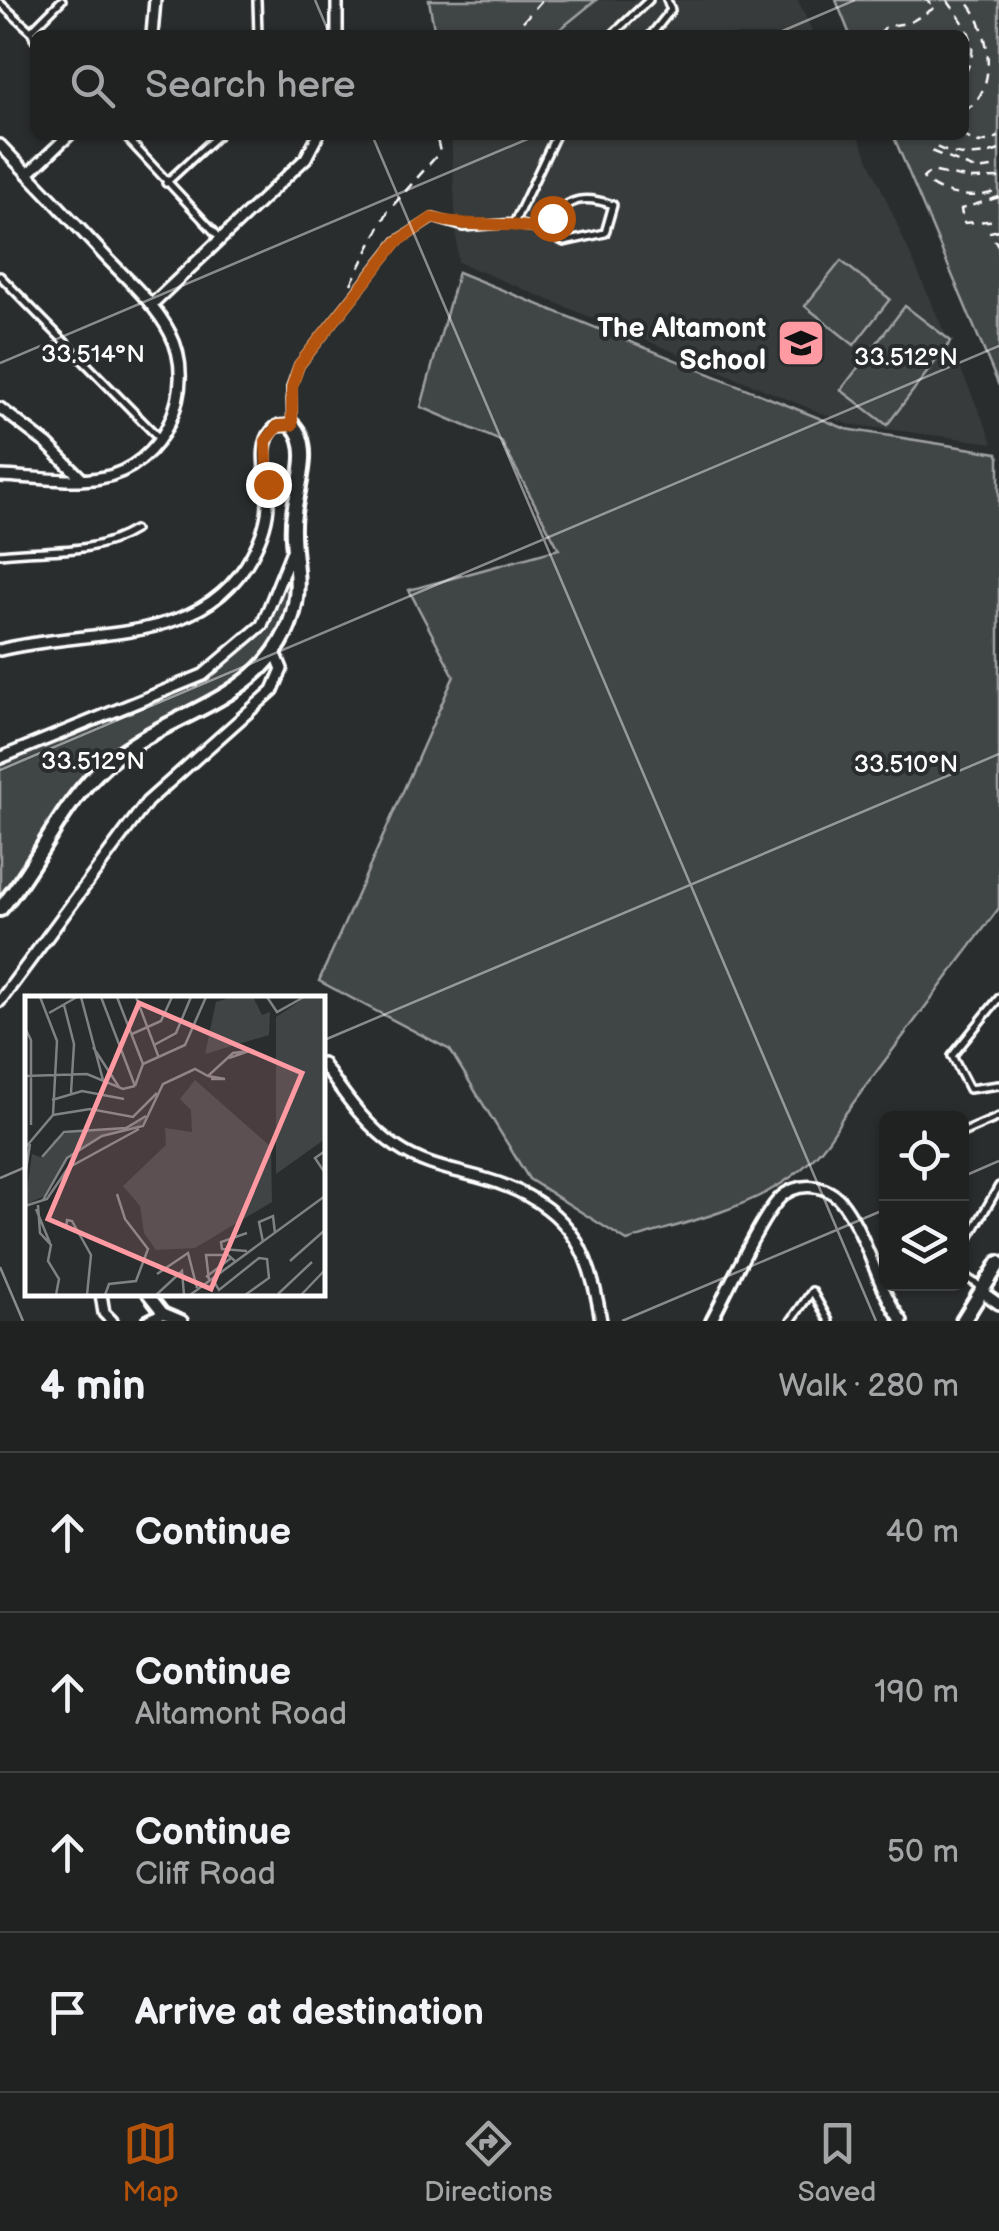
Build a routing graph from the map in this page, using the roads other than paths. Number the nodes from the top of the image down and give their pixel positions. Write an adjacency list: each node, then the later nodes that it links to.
1 (62, 0): 9 (lane)
2 (155, 0): 10 (street)
3 (257, 0): 11 (lane)
4 (336, 0): 12 (street)
5 (649, 0): 13 (lane)
6 (667, 0): 14 (lane)
7 (0, 3): 8 (lane)
8 (31, 30)
9 (33, 30)
10 (152, 30)
11 (258, 30)
12 (337, 30)
13 (617, 30)
14 (656, 30)
15 (64, 140): 21 (street)
16 (128, 140): 22 (lane)
17 (212, 140): 22 (lane)
18 (315, 140): 25 (street)
19 (554, 140): 23 (lane)
20 (0, 145): 21 (street)
21 (28, 174): 27 (street)
22 (166, 182): 25 (lane)
23 (514, 223): 24 (lane); 29 (lane)
24 (540, 230): 24 (lane)
25 (221, 240): 27 (street)
26 (0, 276): 30 (lane)
27 (151, 305): 30 (street)
28 (0, 408): 32 (street)
29 (292, 425): 34 (street); 36 (street)
30 (160, 438): 32 (street)
31 (0, 476): 32 (street)
32 (81, 479)
33 (134, 530): 35 (lane)
34 (292, 553): 37 (street); 38 (street)
35 (0, 554)
36 (0, 650)
37 (275, 652): 39 (street); 41 (street)
38 (0, 758)
39 (0, 909)
40 (999, 998): 43 (lane)
41 (0, 1001)
42 (325, 1067): 58 (street)
43 (999, 1084)
44 (999, 1117): 45 (lane)
45 (969, 1130)
46 (999, 1186): 47 (lane)
47 (969, 1238)
48 (997, 1271): 50 (street)
49 (969, 1280): 50 (lane)
50 (983, 1290): 53 (street); 63 (street)
51 (101, 1296): 55 (street)
52 (150, 1296): 54 (street)
53 (999, 1304)
54 (163, 1313): 56 (street); 57 (street)
55 (112, 1321)
56 (147, 1321)
57 (182, 1321)
58 (601, 1321)
59 (711, 1321): 62 (street)
60 (791, 1321): 61 (lane)
61 (830, 1321)
62 (902, 1321)
63 (963, 1321)

